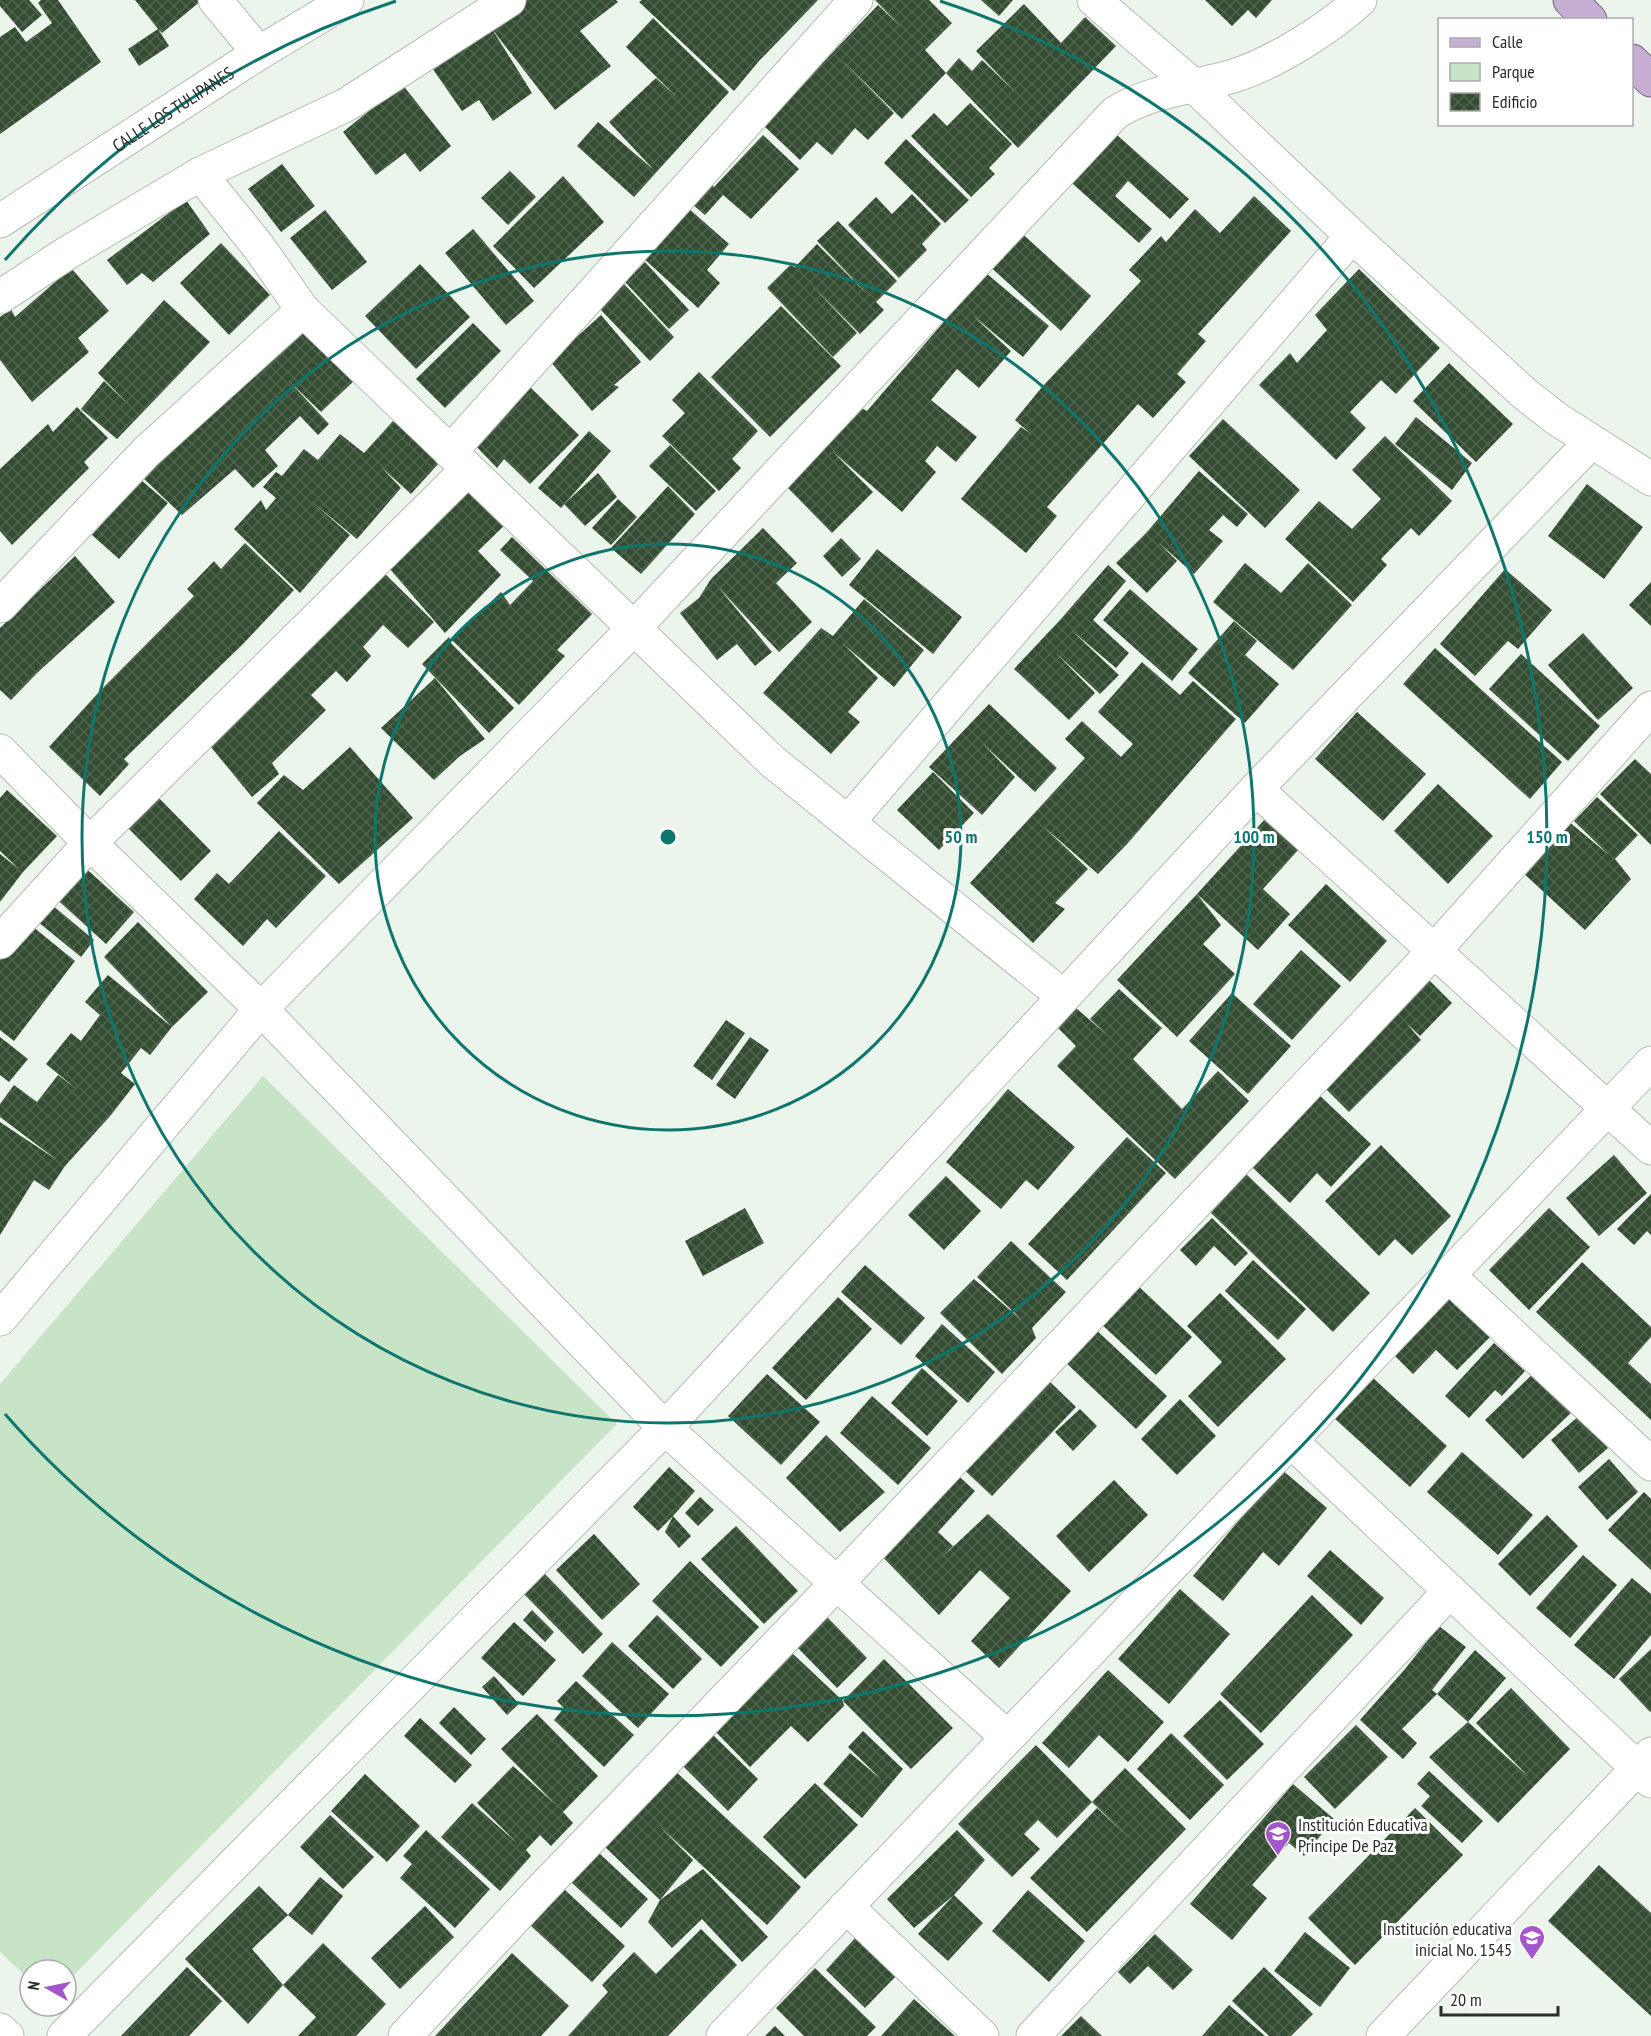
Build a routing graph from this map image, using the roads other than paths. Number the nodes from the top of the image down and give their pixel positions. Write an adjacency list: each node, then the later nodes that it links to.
1 (215, 0): 9 (street)
2 (347, 0): 9 (street, CALLE LOS TULIPANES)
3 (509, 0): 13 (street)
4 (856, 0): 19 (street)
5 (1094, 0): 12 (street)
6 (1360, 0): 12 (street)
7 (1570, 0): 8 (main road)
8 (1588, 18)
9 (259, 53): 14 (street, CALLE LOS TULIPANES)
10 (1633, 61): 11 (main road)
11 (1651, 80)
12 (1194, 86): 15 (street); 22 (street)
13 (200, 174): 16 (street); 17 (street)
14 (5, 207)
15 (1352, 236): 18 (street); 26 (street)
16 (0, 297)
17 (303, 310): 19 (street); 21 (street)
18 (1591, 442): 20 (street); 25 (street)
19 (459, 461): 22 (street); 27 (street)
20 (1651, 479)
21 (0, 606)
22 (634, 628): 26 (street); 31 (street)
23 (1651, 708): 29 (street)
24 (0, 751): 27 (street)
25 (1256, 789): 29 (street); 30 (street)
26 (848, 822): 30 (street)
27 (90, 843): 28 (street); 31 (street)
28 (0, 942)
29 (1434, 951): 33 (street); 40 (street)
30 (1063, 996): 37 (street)
31 (261, 1009): 36 (street); 37 (street)
32 (1651, 1063): 33 (street)
33 (1608, 1109): 34 (street); 35 (street)
34 (1651, 1148)
35 (1449, 1276): 38 (street); 39 (street)
36 (0, 1319)
37 (665, 1428): 40 (street); 47 (street)
38 (1291, 1441): 41 (street); 42 (street)
39 (1651, 1464)
40 (837, 1583): 42 (street); 48 (street)
41 (1450, 1591): 43 (street); 51 (street)
42 (1007, 1737): 44 (street)
43 (1647, 1767): 52 (street)
44 (846, 1906): 49 (street); 50 (street)
45 (0, 2030): 46 (street)
46 (7, 2036)
47 (64, 2036)
48 (405, 2036)
49 (723, 2036)
50 (982, 2036)
51 (1033, 2036)
52 (1383, 2036)

